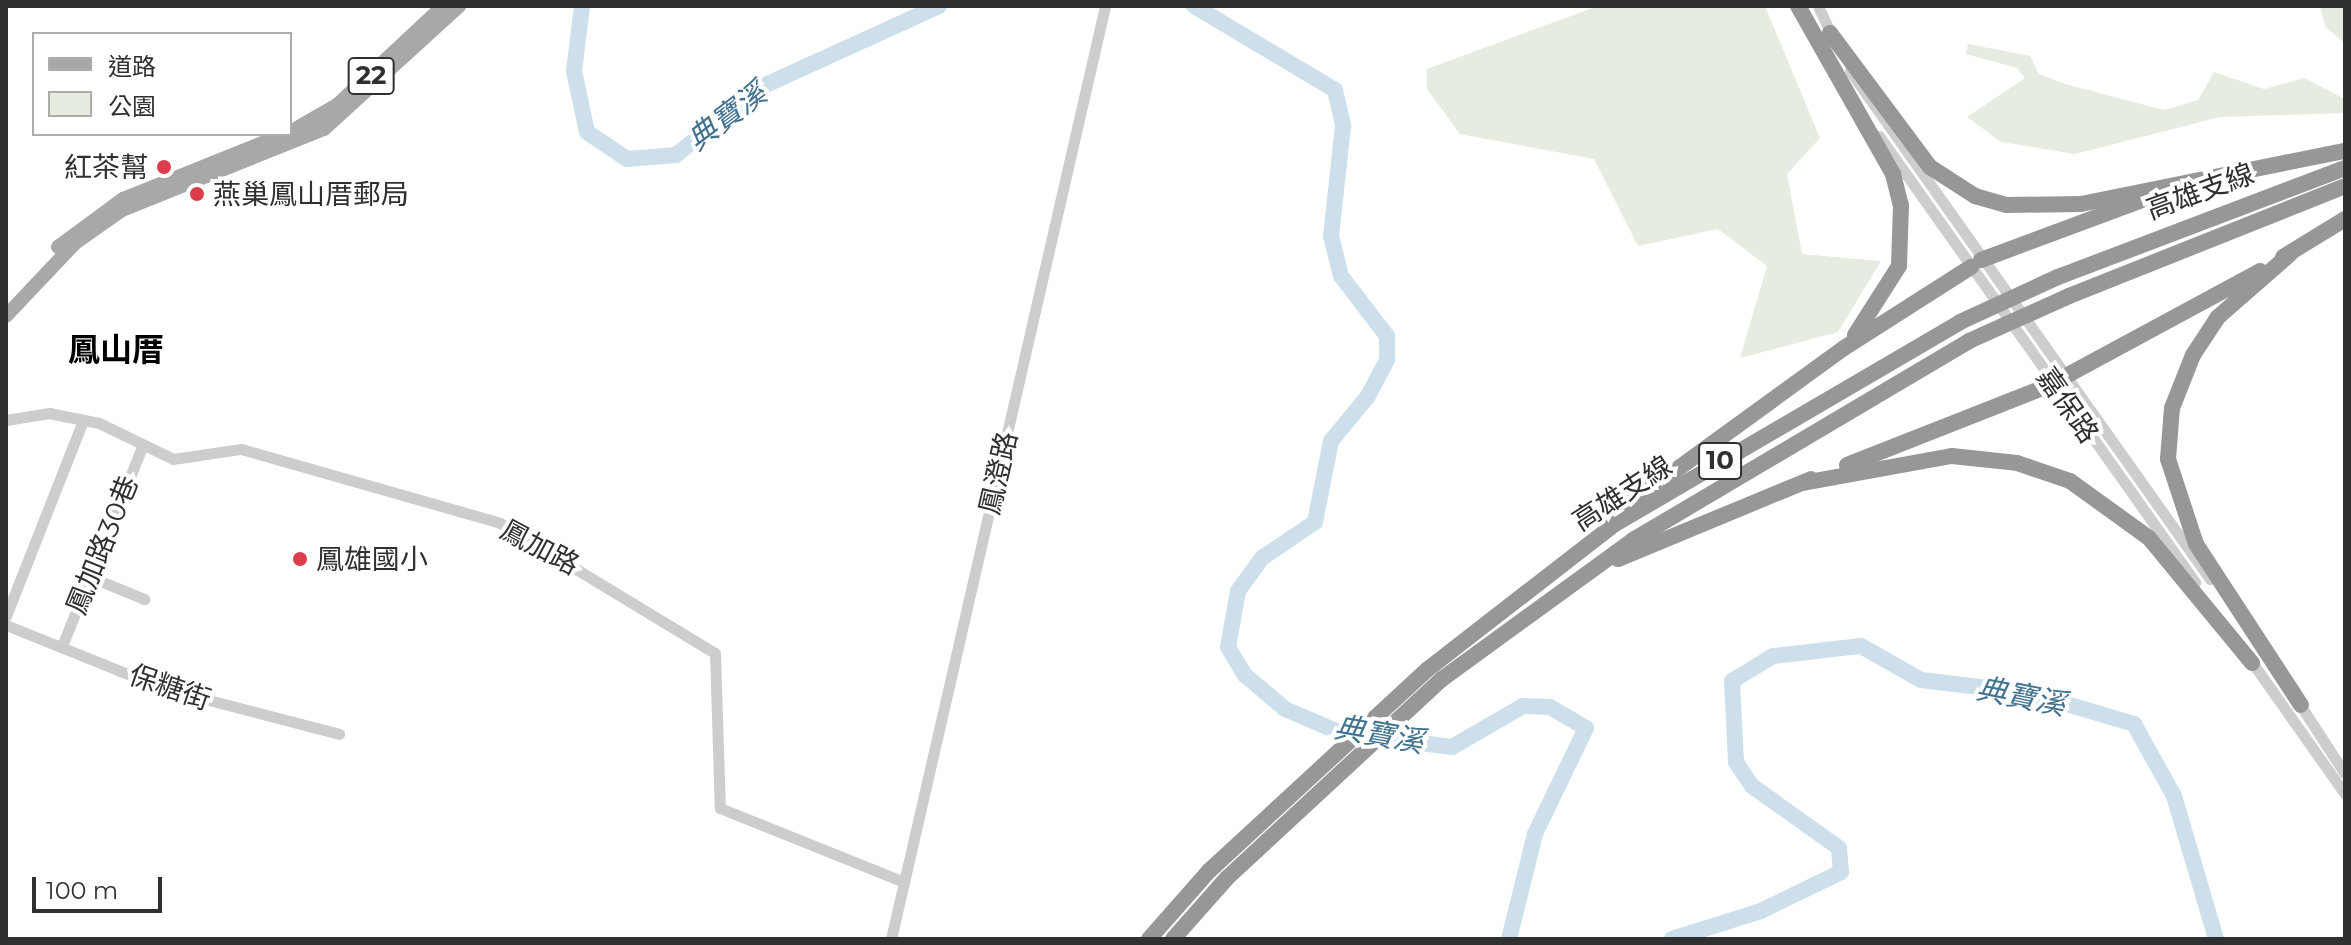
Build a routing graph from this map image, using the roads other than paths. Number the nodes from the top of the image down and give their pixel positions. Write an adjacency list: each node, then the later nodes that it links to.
1 (443, 6): 8 (main road, 22)
2 (459, 6): 18 (main road, 22)
3 (1105, 6): 38 (street, 鳳澄路)
4 (1798, 6): 19 (highway)
5 (1808, 6): 16 (street, 嘉保路)
6 (1818, 6): 7 (street, 嘉保路)
7 (1830, 33): 12 (highway); 16 (street, 嘉保路)
8 (292, 130)
9 (280, 136): 17 (main road, 22)
10 (2345, 151): 12 (highway)
11 (2345, 168): 29 (highway, 高雄支線 / 10, bridge)
12 (2249, 171): 16 (highway)
13 (2345, 186): 26 (highway, 高雄支線 / 10, bridge)
14 (2345, 219): 15 (highway)
15 (2290, 254): 20 (highway); 34 (highway)
16 (1976, 263): 19 (highway); 20 (street, 嘉保路)
17 (6, 304)
18 (6, 316)
19 (1844, 348): 29 (highway)
20 (2059, 380): 24 (highway); 32 (street, 嘉保路); 34 (street, 嘉保路)
21 (6, 420): 22 (street, 鳳加路)
22 (83, 421): 23 (street, 鳳加路); 28 (street)
23 (143, 445): 25 (street, 鳳加路30巷); 38 (street, 鳳加路)
24 (1803, 483): 26 (highway); 32 (highway)
25 (88, 576): 27 (street); 31 (street, 鳳加路30巷)
26 (1581, 577): 33 (highway, 高雄支線 / 10)
27 (144, 599)
28 (6, 616)
29 (1493, 618): 33 (highway, 高雄支線 / 10)
30 (6, 625): 31 (street, 保糖街)
31 (62, 646): 35 (street, 保糖街)
32 (2252, 663): 37 (street, 嘉保路)
33 (1435, 674): 40 (highway, 高雄支線 / 10); 41 (highway, 高雄支線 / 10)
34 (2301, 705): 36 (street, 嘉保路)
35 (339, 734)
36 (2345, 774)
37 (2345, 794)
38 (904, 882): 39 (street, 鳳澄路)
39 (891, 939)
40 (1149, 939)
41 (1173, 939)

